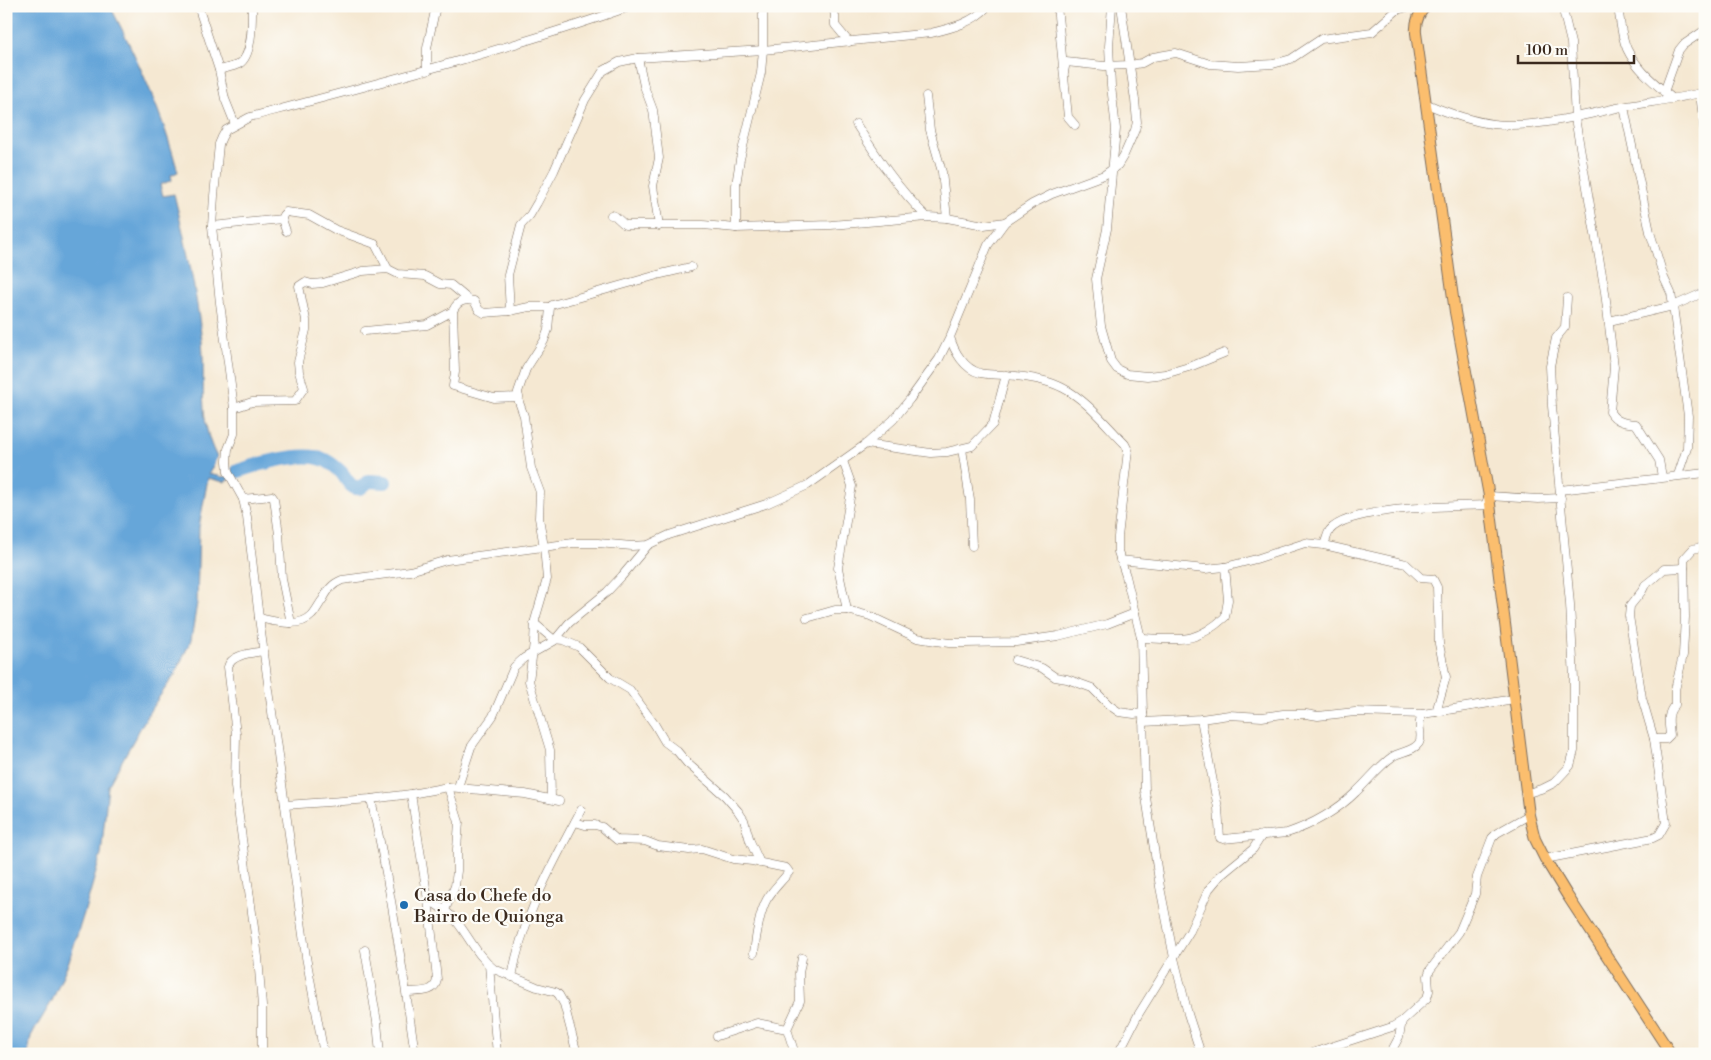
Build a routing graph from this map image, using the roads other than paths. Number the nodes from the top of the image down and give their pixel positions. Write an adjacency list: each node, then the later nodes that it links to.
1 (198, 6): 20 (street)
2 (252, 6): 20 (street)
3 (436, 6): 21 (street)
4 (632, 6): 21 (street)
5 (763, 6): 16 (street)
6 (833, 6): 15 (street)
7 (988, 6): 15 (street)
8 (1057, 6): 22 (street)
9 (1112, 6): 19 (street)
10 (1121, 6): 18 (street)
11 (1562, 6): 29 (street)
12 (1618, 6): 23 (street)
13 (1419, 8): 18 (street); 27 (main road)
14 (1705, 30): 23 (street)
15 (849, 42): 16 (street)
16 (763, 50): 17 (street); 42 (street)
17 (638, 58): 41 (street); 52 (street)
18 (1130, 65): 19 (street); 34 (street)
19 (1110, 66): 22 (street); 34 (street)
20 (219, 70): 30 (street)
21 (427, 71): 30 (street)
22 (1064, 72): 32 (street)
23 (1664, 92): 26 (street)
24 (1702, 93): 26 (street); 33 (street)
25 (926, 96): 37 (street)
26 (1673, 99): 28 (street)
27 (1427, 104): 29 (street); 67 (main road)
28 (1624, 107): 29 (street); 49 (street)
29 (1575, 118): 53 (street)
30 (235, 124): 40 (street)
31 (856, 124): 36 (street)
32 (1075, 125)
33 (1705, 134)
34 (1112, 170): 39 (street); 56 (street)
35 (611, 215): 41 (street)
36 (927, 217): 37 (street); 42 (street)
37 (947, 218): 39 (street)
38 (282, 219): 40 (street); 43 (street); 45 (street)
39 (1005, 222): 55 (street)
40 (212, 226): 59 (street)
41 (659, 226): 42 (street)
42 (736, 228)
43 (286, 231)
44 (691, 267): 50 (street)
45 (388, 269): 48 (street); 59 (street)
46 (1705, 292): 49 (street)
47 (1567, 298): 66 (street)
48 (469, 300): 51 (street); 52 (street)
49 (1673, 306): 53 (street); 64 (street)
50 (550, 307): 52 (street); 58 (street)
51 (453, 311): 54 (street); 58 (street)
52 (510, 311)
53 (1608, 320): 65 (street)
54 (365, 331)
55 (950, 336): 57 (street); 60 (street)
56 (1224, 353)
57 (1006, 375): 61 (street); 74 (street)
58 (519, 397): 73 (street)
59 (234, 408): 68 (street)
60 (866, 444): 61 (street); 62 (street)
61 (962, 449): 71 (street)
62 (843, 461): 70 (street); 77 (street)
63 (1705, 473): 64 (street)
64 (1678, 475): 65 (street)
65 (1662, 477): 66 (street)
66 (1561, 494): 67 (street); 98 (street)
67 (1489, 496): 69 (street); 88 (main road)
68 (243, 499): 79 (street); 81 (street)
69 (1324, 545): 75 (street); 89 (street)
70 (648, 546): 73 (street); 84 (street)
71 (972, 546)
72 (1705, 546): 76 (street)
73 (544, 547): 81 (street); 82 (street)
74 (1120, 560): 75 (street); 78 (street)
75 (1225, 567): 83 (street)
76 (1684, 568): 94 (street); 94 (street)
77 (847, 610): 78 (street); 80 (street)
78 (1135, 613): 83 (street)
79 (259, 618): 81 (street); 85 (street)
80 (807, 618)
81 (291, 623)
82 (534, 623): 84 (street); 86 (street)
83 (1140, 638): 90 (street)
84 (556, 639): 86 (street); 106 (street)
85 (264, 651): 100 (street); 119 (street)
86 (532, 654): 96 (street); 96 (street)
87 (1015, 660): 90 (street)
88 (1514, 699): 89 (street); 98 (main road)
89 (1436, 712): 91 (street)
90 (1143, 713): 93 (street)
91 (1423, 714): 92 (street); 104 (street)
92 (1201, 719): 93 (street); 104 (street)
93 (1143, 722): 112 (street)
94 (1654, 740): 105 (street)
95 (448, 787): 96 (street); 97 (street); 108 (street)
96 (458, 787)
97 (411, 794): 99 (street); 107 (street)
98 (1525, 794): 102 (main road)
99 (371, 800): 100 (street); 115 (street)
100 (285, 806): 120 (street)
101 (581, 810): 103 (street)
102 (1529, 815): 105 (main road); 116 (street)
103 (575, 822): 106 (street); 114 (street)
104 (1262, 835): 112 (street)
105 (1545, 859): 130 (main road)
106 (760, 863): 110 (street)
107 (428, 900): 108 (street); 115 (street)
108 (445, 910): 113 (street)
109 (365, 950): 121 (street)
110 (754, 952)
111 (802, 958): 117 (street)
112 (1174, 958): 126 (street); 127 (street)
113 (489, 965): 114 (street); 123 (street)
114 (512, 977): 124 (street)
115 (407, 992): 122 (street)
116 (1402, 1021): 128 (street); 129 (street)
117 (787, 1028): 118 (street); 125 (street)
118 (717, 1036)
119 (262, 1054)
120 (324, 1054)
121 (380, 1054)
122 (415, 1054)
123 (497, 1054)
124 (577, 1054)
125 (795, 1054)
126 (1118, 1054)
127 (1201, 1054)
128 (1309, 1054)
129 (1390, 1054)
130 (1671, 1054)

